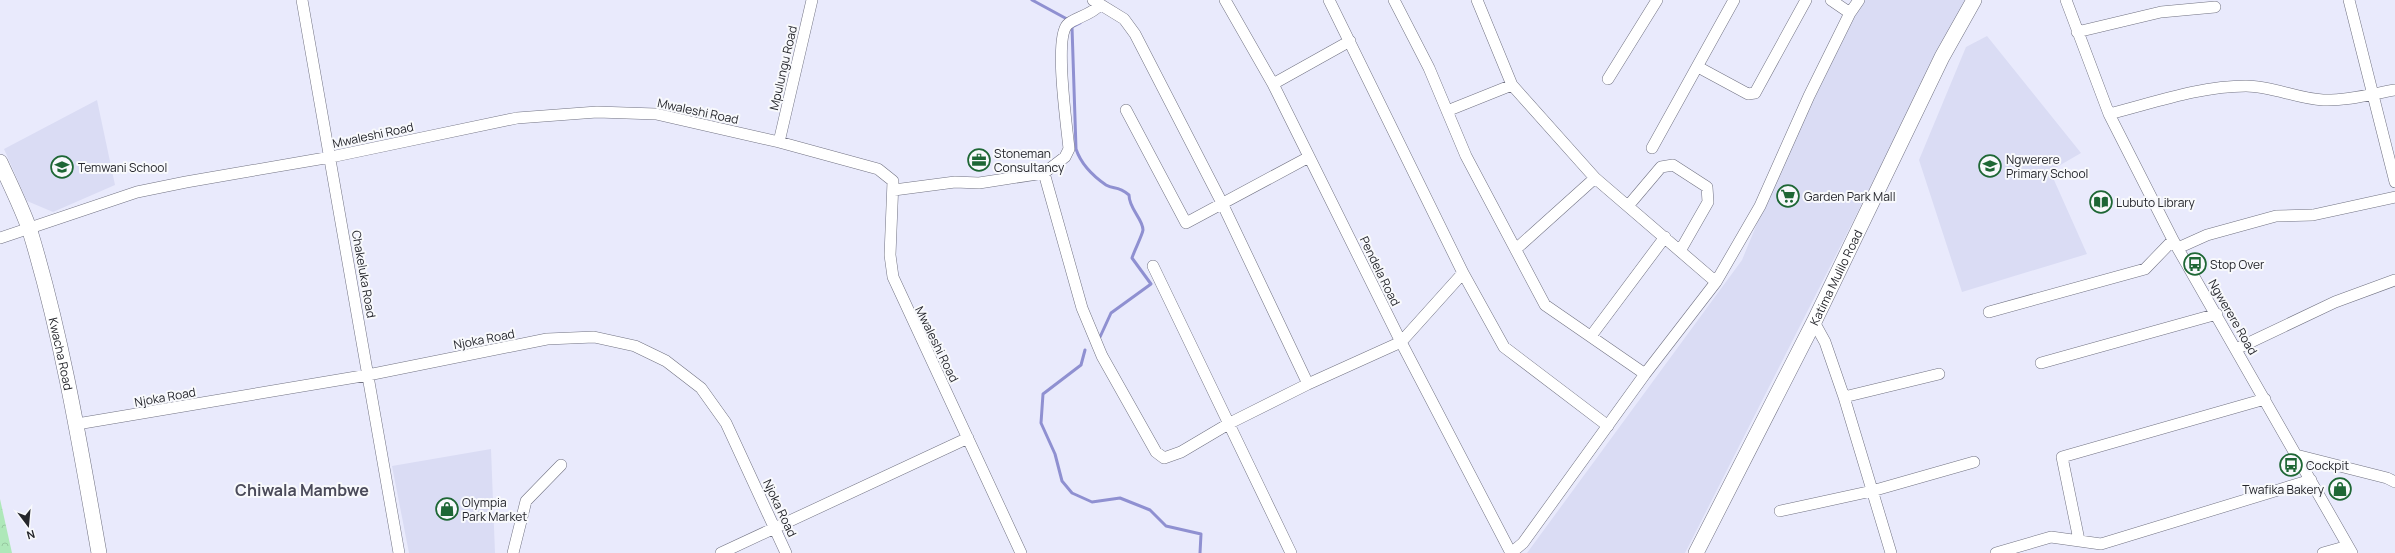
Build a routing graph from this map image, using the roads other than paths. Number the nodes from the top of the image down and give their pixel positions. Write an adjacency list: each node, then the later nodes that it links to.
1 (302, 0): 31 (street, Chakeluka Road)
2 (812, 0): 29 (street, Mpulungu Road)
3 (1329, 0): 19 (street)
4 (1394, 0): 27 (street)
5 (1477, 0): 23 (street)
6 (1657, 0): 21 (street)
7 (1734, 0): 20 (street)
8 (1806, 0): 20 (street)
9 (1831, 0): 17 (street)
10 (1859, 0): 17 (street)
11 (1974, 0): 53 (main road, Katima Mulilo Road)
12 (2066, 0): 18 (street, Ngwerere Road)
13 (2349, 0): 25 (street)
14 (1229, 1): 22 (street, Pendela Road)
15 (1097, 3): 34 (street); 39 (street)
16 (2215, 7): 18 (street)
17 (1850, 13): 50 (street)
18 (2076, 32): 28 (street, Ngwerere Road)
19 (1350, 40): 22 (street); 48 (street)
20 (1698, 68): 30 (street)
21 (1608, 80)
22 (1273, 84): 32 (street, Pendela Road)
23 (1512, 85): 27 (street); 35 (street)
24 (2395, 90): 25 (street)
25 (2373, 93): 28 (street); 36 (street)
26 (1126, 110): 39 (street)
27 (1447, 111): 45 (street)
28 (2109, 114): 44 (street, Ngwerere Road)
29 (779, 142): 31 (street, Mwaleshi Road); 37 (street, Mwaleshi Road)
30 (1652, 148)
31 (331, 157): 41 (street, Mwaleshi Road); 60 (street, Chakeluka Road)
32 (1309, 157): 39 (street); 55 (street, Pendela Road)
33 (0, 162): 41 (main road, Kwacha Road)
34 (1044, 173): 37 (street); 64 (street)
35 (1595, 178): 40 (street); 45 (street)
36 (2395, 182)
37 (894, 190): 67 (street, Mwaleshi Road)
38 (2395, 197): 44 (street)
39 (1222, 203): 61 (street)
40 (1628, 206): 42 (street); 46 (street)
41 (29, 230): 43 (street, Mwaleshi Road); 65 (main road, Kwacha Road)
42 (1665, 237): 46 (street); 54 (street)
43 (0, 238)
44 (2176, 244): 51 (street); 52 (street, Ngwerere Road)
45 (1516, 249): 54 (street)
46 (1680, 251): 50 (street)
47 (1153, 266): 64 (street)
48 (1463, 273): 55 (street); 66 (street)
49 (2395, 280): 56 (street)
50 (1716, 282): 58 (street)
51 (1989, 312)
52 (2217, 314): 56 (street, Ngwerere Road); 57 (street)
53 (1814, 322): 62 (street); 86 (main road, Katima Mulilo Road)
54 (1591, 336): 58 (street)
55 (1401, 342): 61 (street); 85 (street, Pendela Road)
56 (2236, 349): 63 (street, Ngwerere Road)
57 (2041, 363)
58 (1645, 374): 66 (street)
59 (1939, 374): 62 (street)
60 (368, 375): 65 (street, Njoka Road); 75 (street, Njoka Road); 79 (street, Chakeluka Road)
61 (1308, 384): 64 (street)
62 (1844, 397): 73 (street)
63 (2265, 399): 68 (street, Ngwerere Road); 76 (street)
64 (1230, 423): 84 (street)
65 (77, 424): 78 (main road, Kwacha Road)
66 (1608, 426): 85 (street)
67 (968, 438): 75 (street); 83 (street, Mwaleshi Road)
68 (2296, 455): 71 (street, Ngwerere Road); 72 (street)
69 (1974, 462): 73 (street)
70 (561, 465): 80 (street)
71 (2311, 480): 76 (street); 77 (street, Ngwerere Road)
72 (2395, 482)
73 (1872, 491): 74 (street); 87 (street)
74 (1780, 511)
75 (774, 527): 81 (street); 82 (street, Njoka Road)
76 (2079, 540): 88 (street)
77 (2350, 550): 89 (street)
78 (99, 553)
79 (400, 553)
80 (513, 553)
81 (721, 553)
82 (786, 553)
83 (1021, 553)
84 (1291, 553)
85 (1511, 553)
86 (1696, 553)
87 (1891, 553)
88 (1996, 553)
89 (2323, 553)

